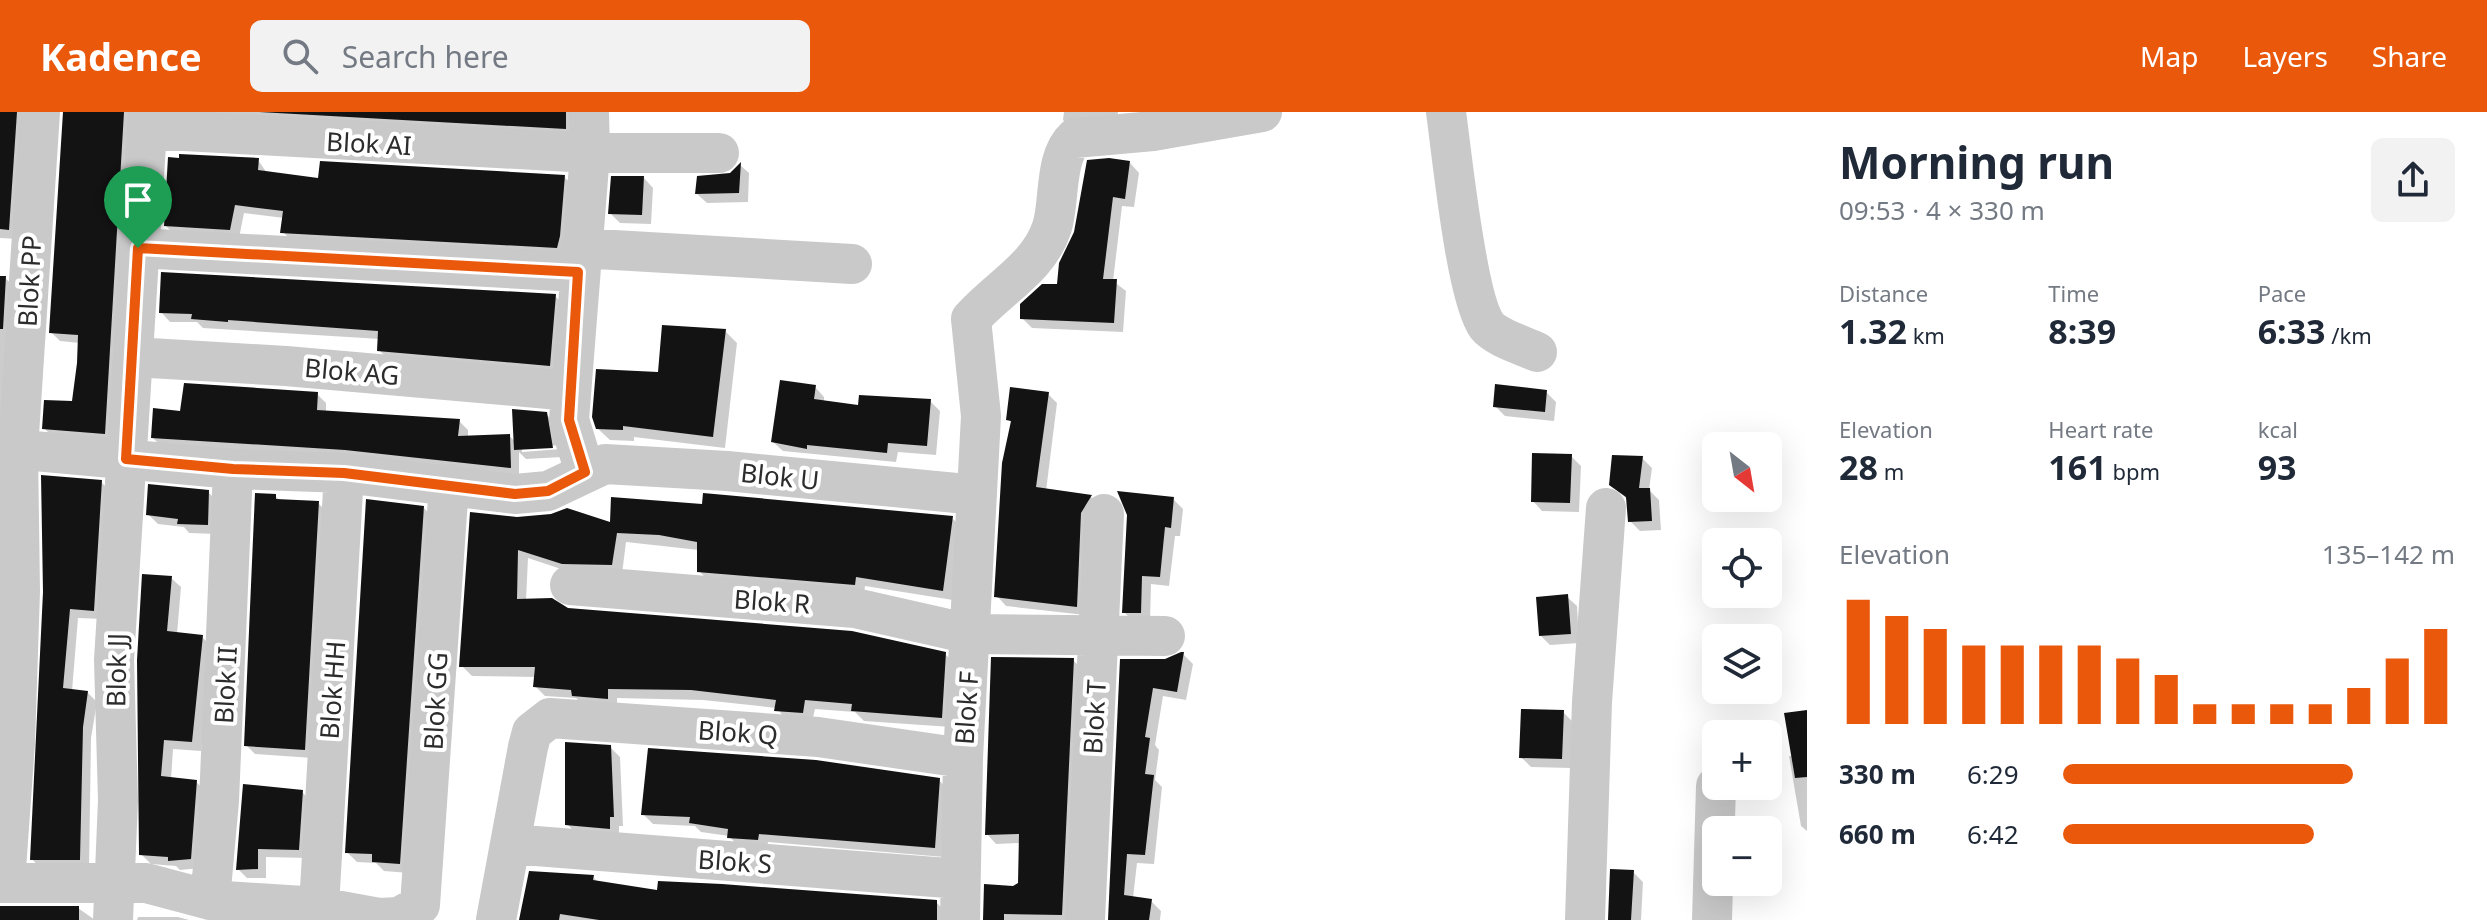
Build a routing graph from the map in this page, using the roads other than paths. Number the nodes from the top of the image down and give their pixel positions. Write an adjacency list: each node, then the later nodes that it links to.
1 (40, 112): 14 (street, Blok PP)
2 (589, 112): 6 (street)
3 (1262, 112): 20 (street, Blok F)
4 (1446, 112): 11 (street)
5 (148, 121): 6 (street, Blok AI); 8 (street, Blok JJ)
6 (590, 153): 7 (street, Blok AI); 9 (street)
7 (719, 153)
8 (138, 248): 9 (street); 12 (street, Blok JJ)
9 (579, 260): 10 (street); 13 (street)
10 (852, 264)
11 (1537, 352)
12 (133, 357): 13 (street, Blok AG); 15 (street, Blok JJ)
13 (571, 391): 17 (street)
14 (9, 449): 15 (street, Blok U); 32 (street, Blok PP)
15 (126, 459): 16 (street, Blok U); 31 (street, Blok JJ)
16 (233, 469): 18 (street, Blok U); 33 (street, Blok II)
17 (585, 472): 19 (street, Blok U); 20 (street, Blok U)
18 (344, 473): 19 (street, Blok U); 34 (street, Blok HH)
19 (449, 484): 34 (street, Blok GG)
20 (977, 495): 24 (street, Blok F)
21 (1606, 508): 39 (street)
22 (1104, 514): 26 (street, Blok T)
23 (570, 585): 24 (street, Blok R)
24 (970, 634): 26 (street, Blok R); 27 (street, Blok F)
25 (1165, 636): 26 (street, Blok R)
26 (1097, 637): 38 (street, Blok T)
27 (963, 758): 29 (street, Blok Q); 30 (street, Blok F)
28 (1716, 800): 40 (street)
29 (510, 844): 30 (street, Blok S); 36 (street)
30 (960, 879): 37 (street, Blok F)
31 (115, 880): 32 (street); 33 (street); 35 (street, Blok JJ)
32 (2, 883)
33 (210, 900): 34 (street)
34 (319, 907)
35 (113, 920)
36 (496, 920)
37 (960, 920)
38 (1085, 920)
39 (1585, 920)
40 (1712, 920)

